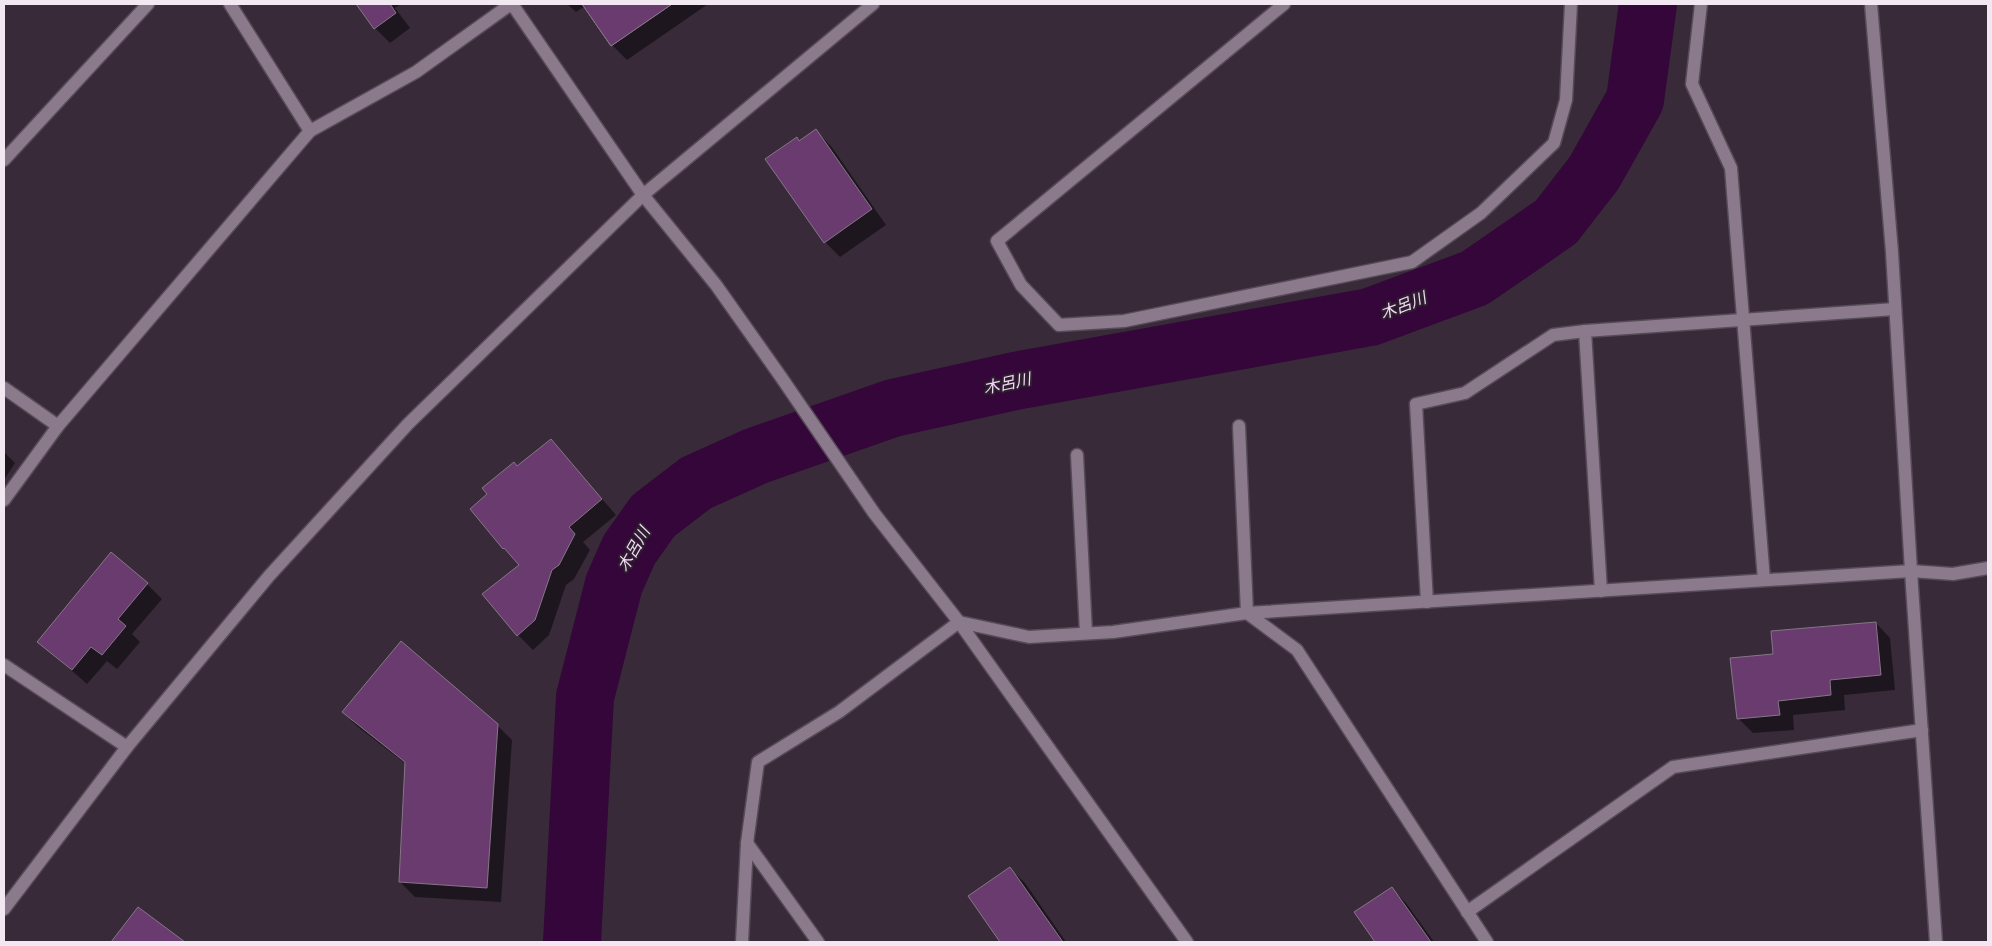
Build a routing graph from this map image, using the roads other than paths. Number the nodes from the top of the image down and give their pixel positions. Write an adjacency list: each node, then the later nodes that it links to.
1 (148, 4): 10 (street)
2 (230, 4): 9 (street)
3 (512, 4): 9 (street); 11 (street)
4 (873, 4): 11 (street)
5 (1284, 4): 6 (street)
6 (1571, 4)
7 (1701, 4): 13 (street)
8 (1871, 4): 12 (street)
9 (310, 131): 16 (street)
10 (4, 160)
11 (642, 195): 26 (street); 30 (street)
12 (1895, 309): 13 (street); 21 (street)
13 (1743, 320): 14 (street); 22 (street)
14 (1585, 332): 23 (street); 24 (street)
15 (4, 388): 16 (street)
16 (58, 426): 19 (street)
17 (1239, 426): 25 (street)
18 (1077, 455): 27 (street)
19 (4, 500)
20 (1988, 568): 21 (street)
21 (1912, 571): 22 (street); 29 (street)
22 (1764, 580): 23 (street)
23 (1601, 591): 24 (street)
24 (1427, 602): 25 (street)
25 (1247, 613): 27 (street); 33 (street)
26 (959, 622): 27 (street); 31 (street); 36 (street)
27 (1086, 633)
28 (4, 665): 30 (street)
29 (1922, 730): 33 (street); 38 (street)
30 (127, 748): 32 (street)
31 (747, 843): 34 (street); 35 (street)
32 (4, 909)
33 (1467, 912): 37 (street)
34 (742, 942)
35 (818, 942)
36 (1187, 942)
37 (1487, 942)
38 (1936, 942)

